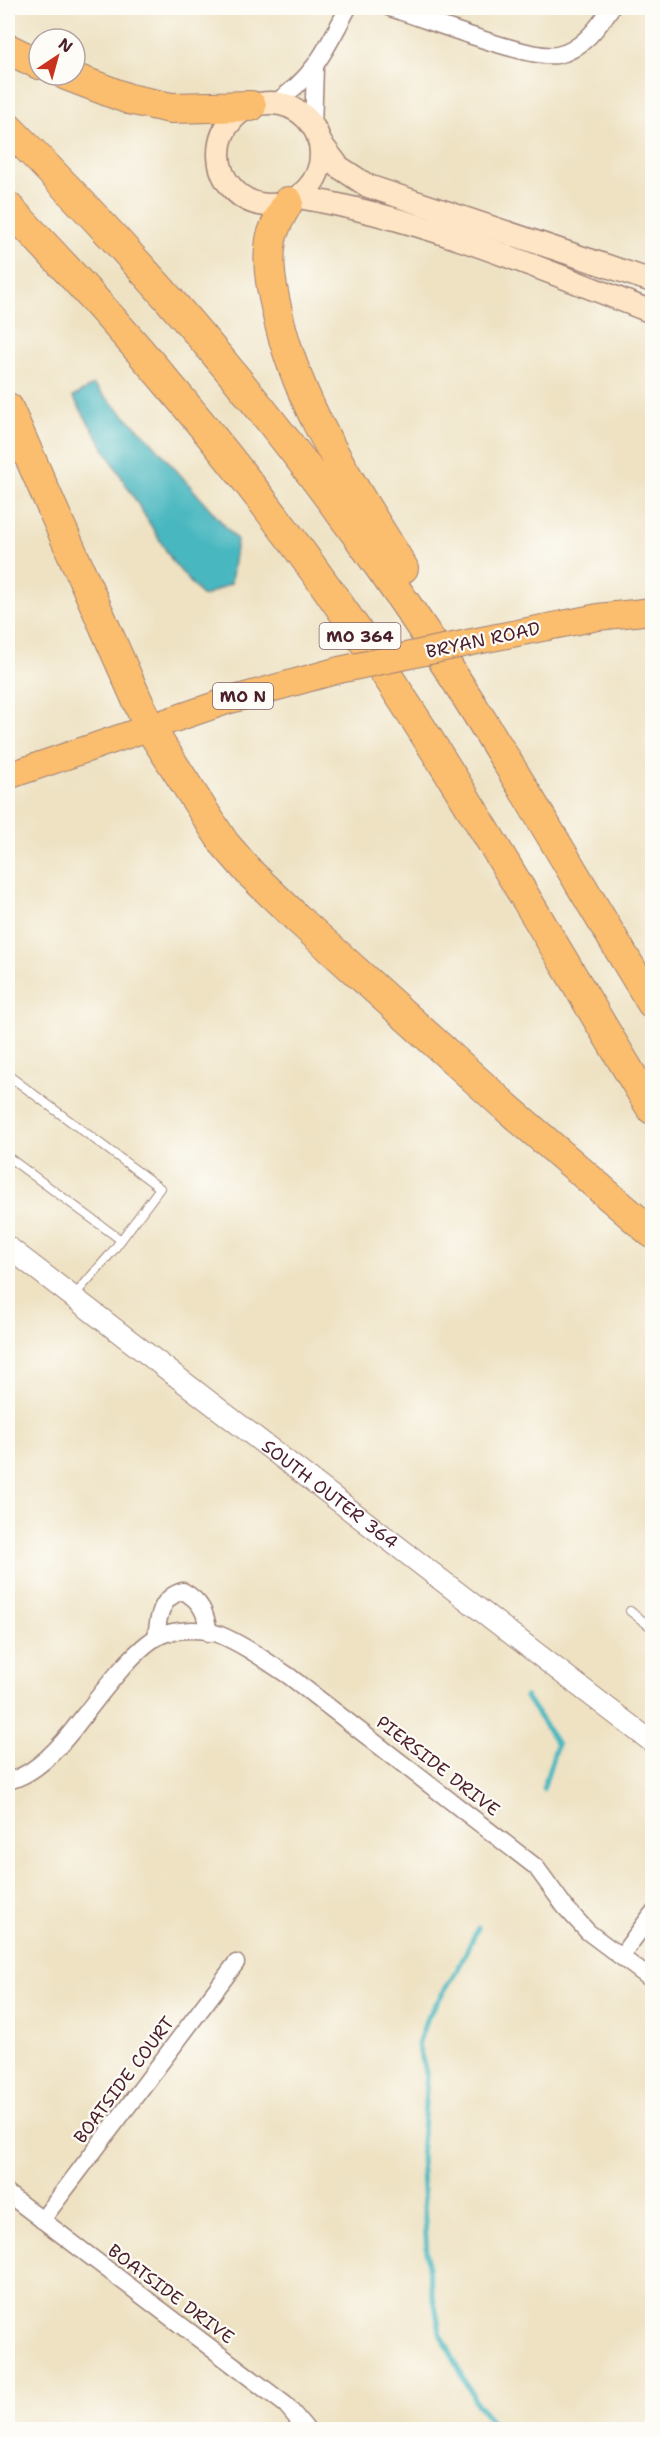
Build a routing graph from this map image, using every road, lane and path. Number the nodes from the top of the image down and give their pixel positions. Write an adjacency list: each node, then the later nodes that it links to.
1 (348, 8): 6 (street)
2 (390, 8): 3 (street)
3 (611, 8)
4 (8, 49): 5 (highway)
5 (27, 58)
6 (315, 68): 8 (street); 10 (street)
7 (87, 83): 8 (highway)
8 (263, 105): 10 (main road); 11 (main road)
9 (8, 128): 18 (highway, MO 364)
10 (316, 134): 11 (main road); 13 (main road)
11 (293, 200): 14 (main road); 18 (highway)
12 (8, 207): 22 (highway, MO 364)
13 (652, 281)
14 (652, 312)
15 (8, 408): 17 (highway)
16 (652, 611): 17 (main road, BRYAN ROAD / MO N, bridge)
17 (148, 727): 19 (main road, BRYAN ROAD / MO N); 24 (highway)
18 (490, 735): 20 (highway, MO 364)
19 (8, 776)
20 (652, 1004)
21 (8, 1075): 25 (lane)
22 (652, 1109)
23 (8, 1157): 25 (lane)
24 (652, 1233)
25 (121, 1240): 27 (lane)
26 (8, 1247): 27 (street, SOUTH OUTER 364)
27 (73, 1297): 32 (street, SOUTH OUTER 364)
28 (630, 1611): 29 (lane)
29 (652, 1628)
30 (210, 1633): 31 (street, PIERSIDE DRIVE); 31 (street); 35 (street, PIERSIDE DRIVE)
31 (156, 1638): 33 (street)
32 (652, 1742)
33 (8, 1781)
34 (652, 1914): 35 (street)
35 (621, 1956): 37 (street, PIERSIDE DRIVE)
36 (236, 1963): 39 (street, BOATSIDE COURT)
37 (652, 1980)
38 (8, 2194): 39 (street, BOATSIDE DRIVE)
39 (42, 2220): 40 (street, BOATSIDE DRIVE)
40 (307, 2430)

